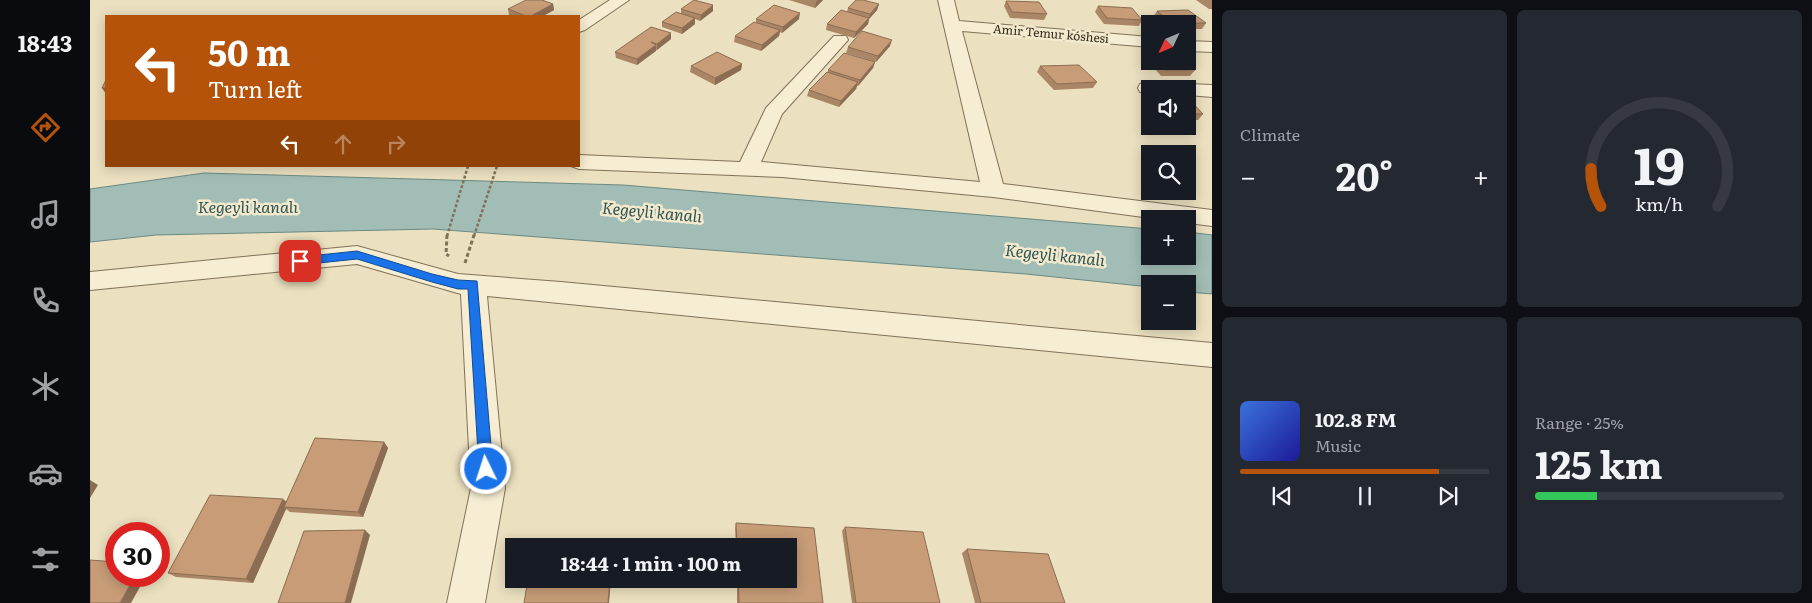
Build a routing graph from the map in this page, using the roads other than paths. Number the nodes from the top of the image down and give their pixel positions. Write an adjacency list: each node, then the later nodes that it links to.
1 (621, 0): 3 (street)
2 (946, 0): 4 (street)
3 (580, 26)
4 (952, 26): 6 (street, Amir Temur kóshesi); 13 (street)
5 (840, 40): 12 (street)
6 (1141, 41)
7 (1196, 46): 8 (street)
8 (1212, 47)
9 (1196, 90): 10 (street)
10 (1212, 91)
11 (580, 162): 12 (street)
12 (747, 169): 13 (street)
13 (993, 190): 14 (street)
14 (1212, 218)
15 (465, 270): 16 (street); 17 (street); 18 (street)
16 (90, 281)
17 (1212, 356)
18 (466, 603)

